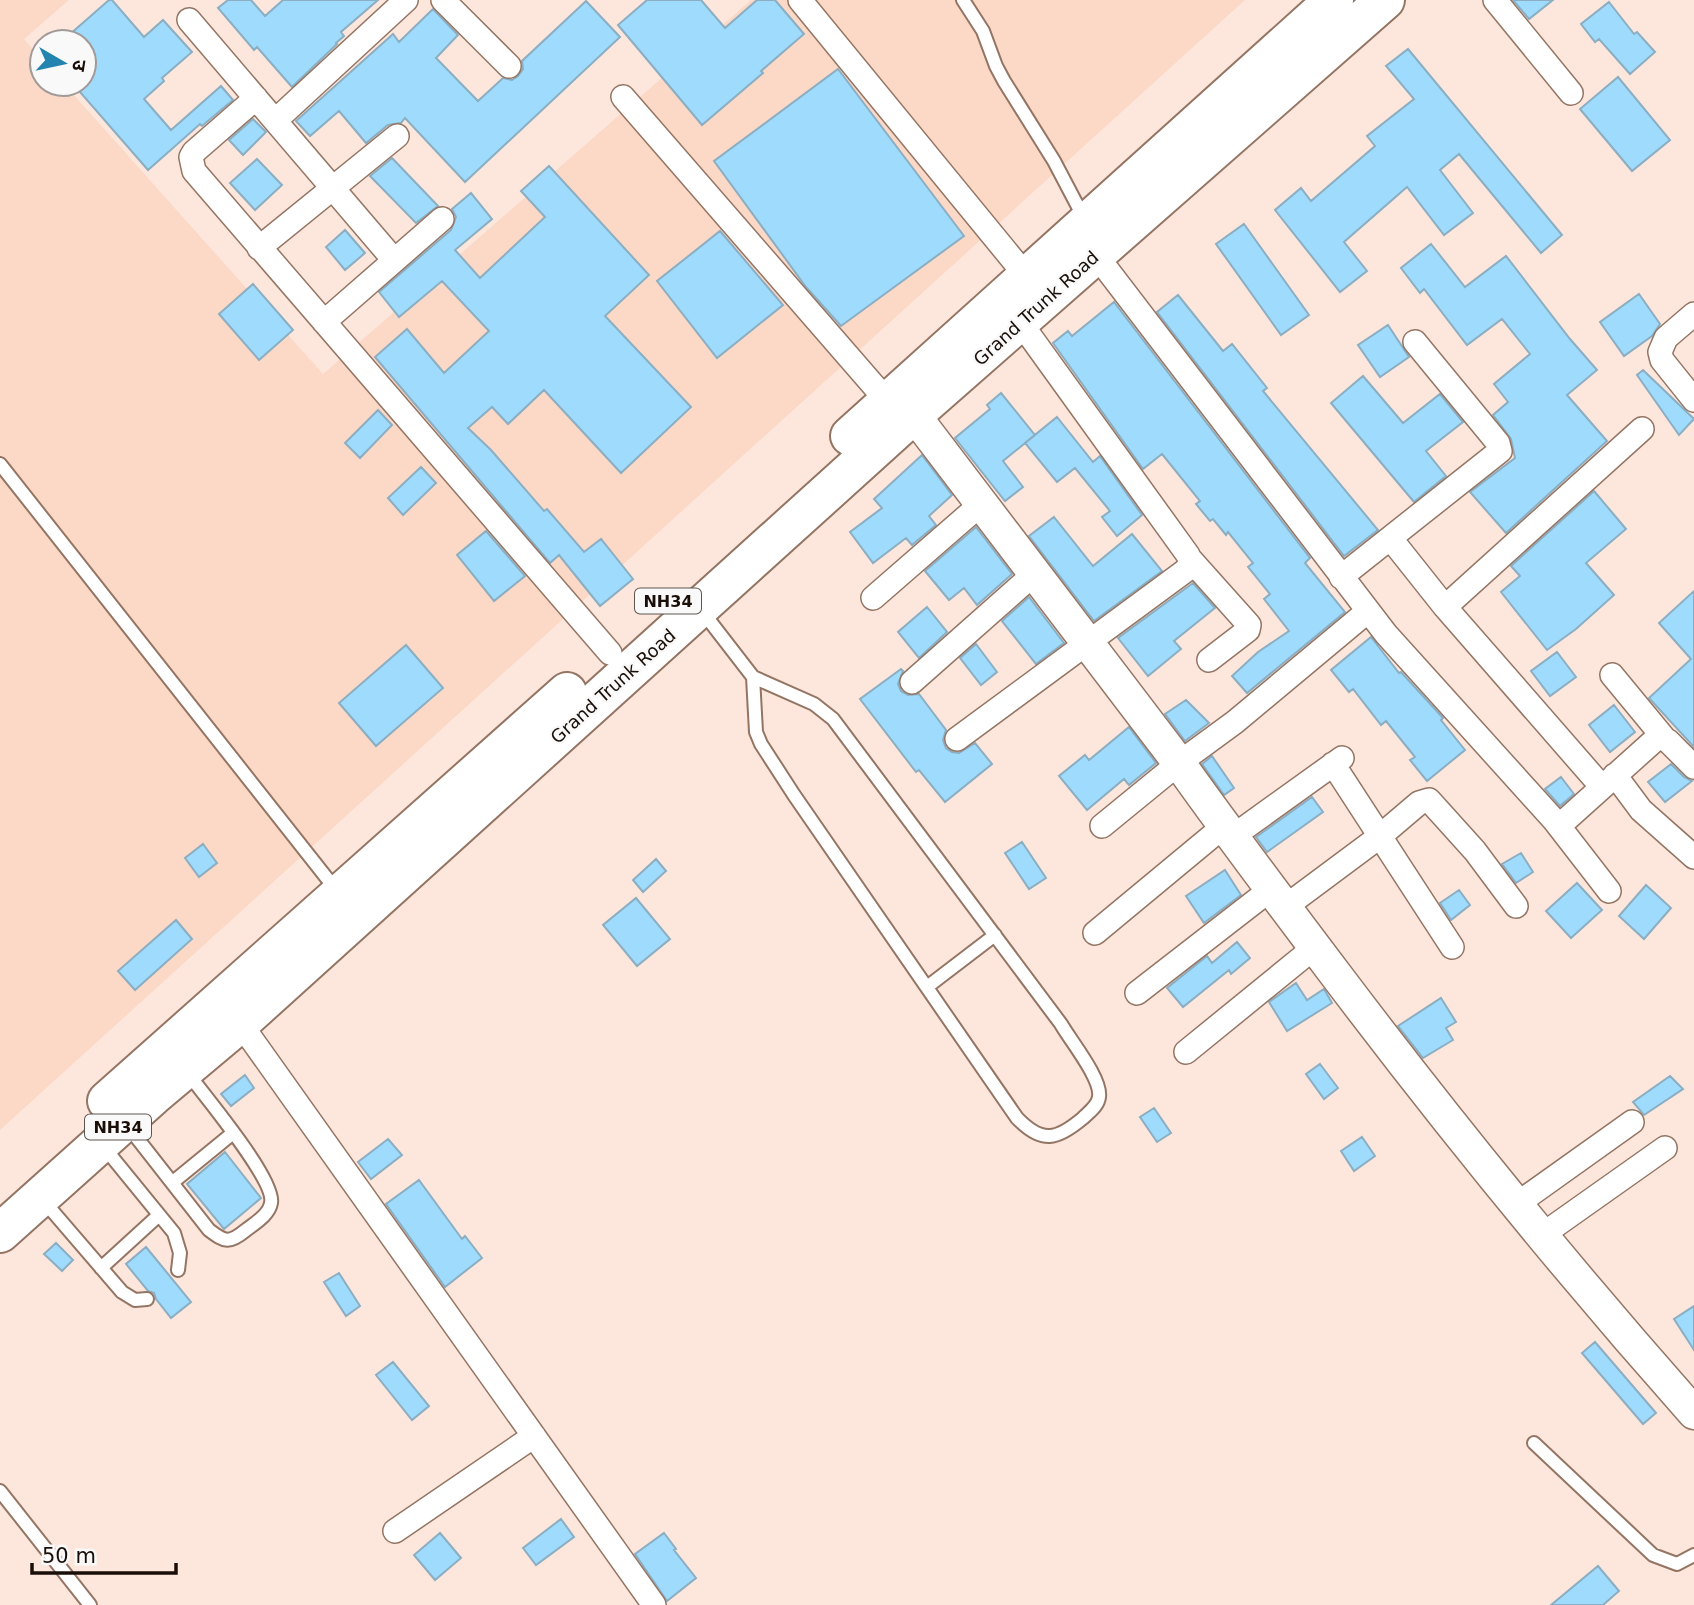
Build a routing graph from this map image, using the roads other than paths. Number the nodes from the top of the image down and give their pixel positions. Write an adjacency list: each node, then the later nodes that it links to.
1 (406, 0): 13 (street)
2 (443, 0): 9 (street)
3 (800, 0): 20 (street)
4 (963, 0): 17 (lane)
5 (1385, 0): 17 (highway, Grand Trunk Road / NH34)
6 (1494, 0): 10 (street)
7 (1318, 9): 17 (highway, Grand Trunk Road / NH34)
8 (189, 20): 12 (street)
9 (509, 66)
10 (1571, 93)
11 (622, 97): 26 (street)
12 (256, 98): 13 (street); 18 (street)
13 (276, 120): 15 (street)
14 (397, 136): 15 (street)
15 (332, 186): 18 (street); 19 (street)
16 (442, 219): 19 (street)
17 (1091, 239): 20 (highway, Grand Trunk Road / NH34); 23 (highway, Grand Trunk Road / NH34); 33 (street)
18 (258, 248): 22 (street)
19 (394, 260): 22 (street)
20 (1027, 276): 26 (highway, Grand Trunk Road / NH34)
21 (1694, 314): 25 (street)
22 (324, 322): 39 (street)
23 (1020, 322): 26 (highway, Grand Trunk Road / NH34); 31 (street)
24 (1415, 342): 30 (street)
25 (1694, 400)
26 (901, 408): 29 (street); 36 (highway, Grand Trunk Road / NH34); 39 (highway, Grand Trunk Road / NH34)
27 (1643, 429): 35 (street)
28 (0, 464): 55 (lane)
29 (981, 504): 32 (street); 34 (street)
30 (1391, 539): 33 (street); 35 (street)
31 (1190, 559): 38 (street); 40 (street)
32 (1034, 574): 38 (street); 43 (street)
33 (1341, 577): 37 (street)
34 (873, 598)
35 (1445, 607): 48 (street)
36 (699, 608): 42 (lane); 64 (highway, Grand Trunk Road / NH34)
37 (1368, 611): 46 (street); 50 (street)
38 (1086, 643): 45 (street); 46 (street)
39 (610, 653): 55 (highway, Grand Trunk Road / NH34)
40 (1209, 660)
41 (1612, 675): 44 (street)
42 (753, 677): 59 (lane); 62 (lane)
43 (912, 682)
44 (1664, 738): 47 (street); 48 (street)
45 (957, 739)
46 (1180, 763): 49 (street); 51 (street)
47 (1694, 768)
48 (1608, 781): 50 (street); 53 (street)
49 (1102, 826)
50 (1559, 826): 54 (street)
51 (1228, 832): 52 (street); 56 (street); 58 (street)
52 (1379, 837): 56 (street); 57 (street); 61 (street)
53 (1694, 857)
54 (1609, 891)
55 (339, 894): 73 (highway, Grand Trunk Road / NH34)
56 (1278, 898): 60 (street); 63 (street)
57 (1516, 906)
58 (1095, 933)
59 (995, 935): 62 (lane); 62 (lane)
60 (1315, 947): 65 (street); 74 (street)
61 (1452, 947)
62 (927, 987)
63 (1137, 993)
64 (240, 1023): 66 (highway, Grand Trunk Road / NH34); 82 (street)
65 (1186, 1052)
66 (184, 1069): 68 (highway, Grand Trunk Road / NH34); 69 (lane)
67 (1632, 1122): 74 (street)
68 (113, 1132): 71 (lane); 72 (highway, Grand Trunk Road / NH34); 75 (lane)
69 (233, 1133): 71 (lane); 71 (lane)
70 (1665, 1147): 77 (street)
71 (173, 1182)
72 (40, 1197): 76 (highway, Grand Trunk Road / NH34); 78 (lane)
73 (0, 1200)
74 (1517, 1204): 77 (street)
75 (159, 1215): 78 (lane); 79 (lane)
76 (0, 1233)
77 (1542, 1235): 81 (street)
78 (101, 1268): 80 (lane)
79 (178, 1270)
80 (147, 1300)
81 (1690, 1400)
82 (534, 1436): 85 (street); 88 (street)
83 (1534, 1443): 86 (lane)
84 (0, 1491): 87 (lane)
85 (395, 1531)
86 (1694, 1555)
87 (90, 1605)
88 (654, 1605)

